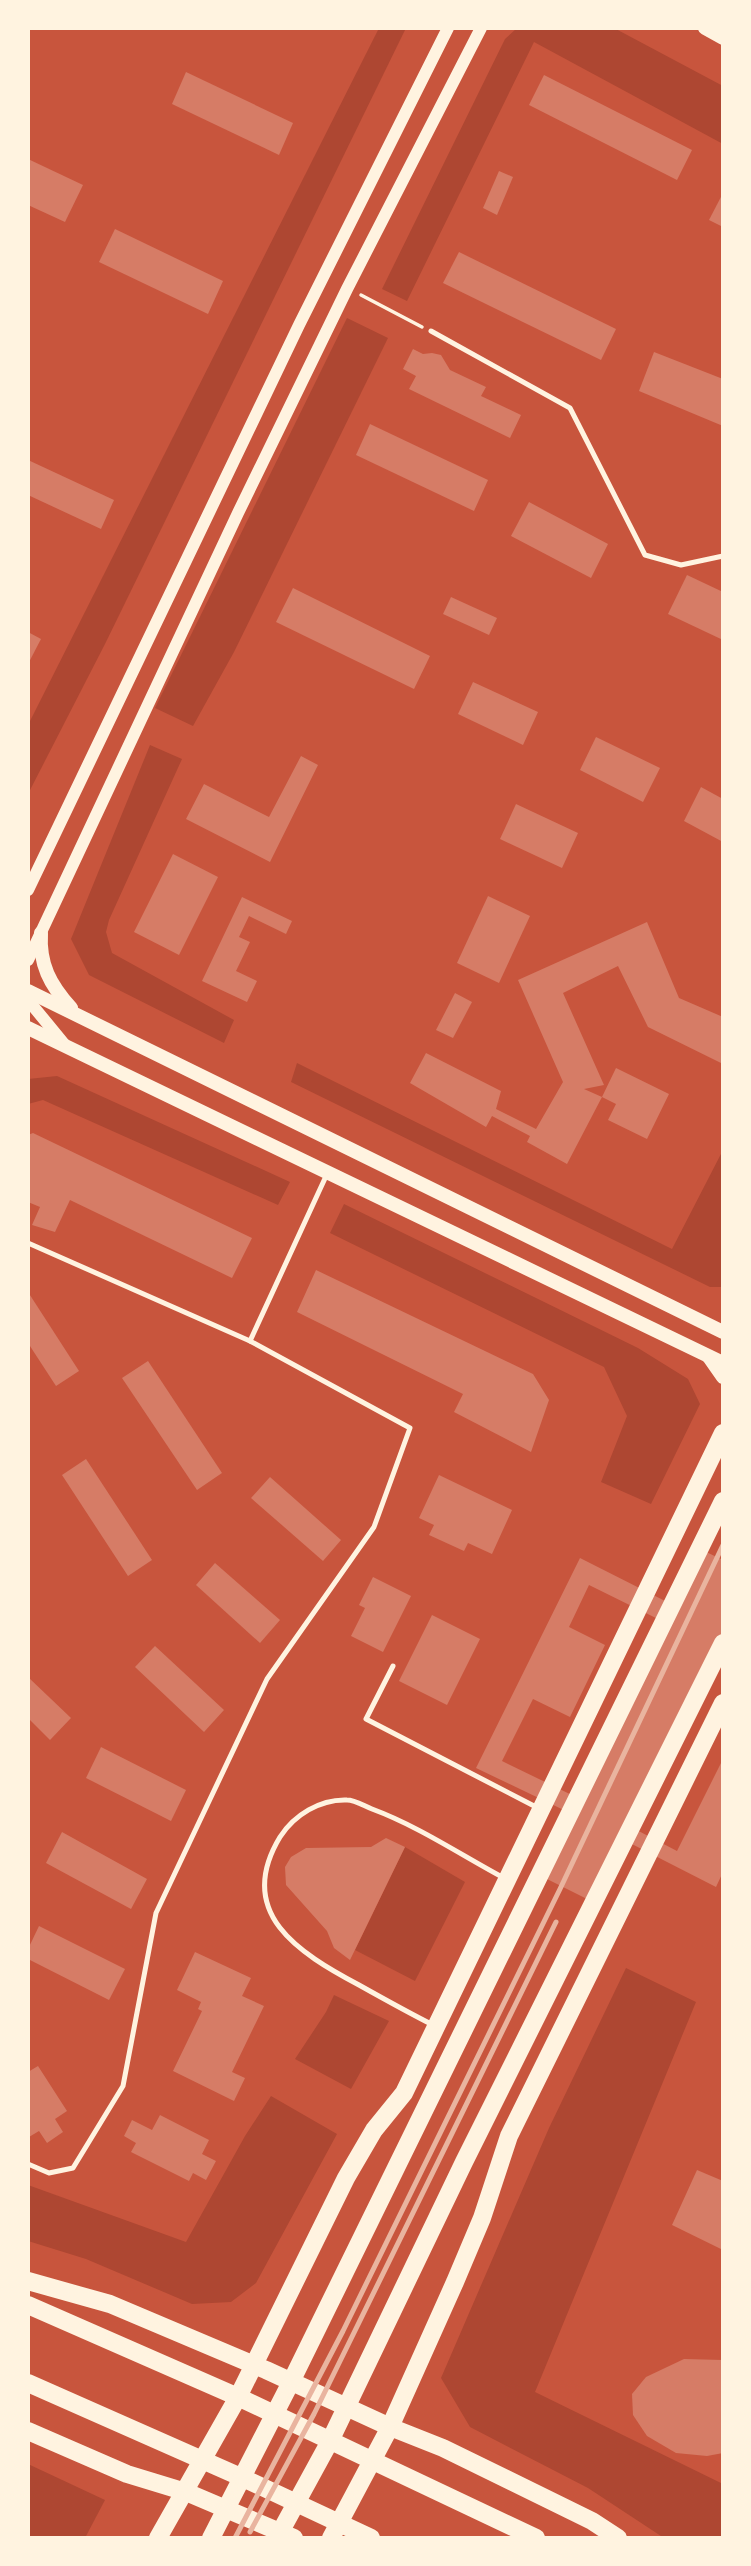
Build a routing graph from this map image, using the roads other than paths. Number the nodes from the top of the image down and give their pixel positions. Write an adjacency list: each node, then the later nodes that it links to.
1 (448, 28): 7 (street)
2 (481, 28): 8 (street)
3 (705, 28): 4 (main road)
4 (723, 38)
5 (430, 331): 6 (lane)
6 (723, 556)
7 (28, 890)
8 (41, 933): 9 (street); 12 (main road)
9 (28, 960)
10 (28, 990): 12 (main road)
11 (28, 1000): 14 (street)
12 (76, 1015): 17 (main road)
13 (28, 1028): 14 (main road)
14 (66, 1046): 15 (main road)
15 (328, 1172): 18 (lane); 19 (main road)
16 (28, 1243): 18 (lane)
17 (723, 1332)
18 (250, 1341): 31 (lane)
19 (708, 1355): 20 (main road); 21 (main road)
20 (723, 1361)
21 (723, 1377)
22 (723, 1433): 27 (main road)
23 (723, 1501): 28 (main road)
24 (723, 1643): 38 (main road)
25 (393, 1665): 27 (lane)
26 (723, 1703): 40 (main road)
27 (541, 1810): 29 (main road)
28 (554, 1844): 29 (main road); 35 (main road)
29 (507, 1880): 30 (main road); 30 (lane)
30 (437, 2027): 34 (main road)
31 (28, 2164)
32 (28, 2281): 34 (main road)
33 (28, 2305): 37 (main road)
34 (254, 2366): 35 (main road); 37 (main road)
35 (290, 2382): 38 (main road); 39 (main road)
36 (28, 2383): 43 (main road)
37 (238, 2397): 39 (main road); 43 (main road)
38 (346, 2407): 40 (main road); 42 (main road)
39 (274, 2414): 42 (main road); 45 (main road)
40 (390, 2427): 44 (main road); 55 (main road)
41 (28, 2431): 46 (main road)
42 (330, 2441): 44 (main road); 47 (main road)
43 (203, 2460): 45 (main road); 46 (main road)
44 (373, 2462): 49 (main road); 54 (main road)
45 (243, 2478): 47 (main road); 48 (main road)
46 (186, 2492): 48 (main road); 51 (main road)
47 (297, 2503): 49 (main road); 50 (main road)
48 (227, 2509): 50 (main road); 52 (main road)
49 (335, 2531): 53 (main road)
50 (284, 2536)
51 (158, 2538)
52 (211, 2538)
53 (371, 2538)
54 (536, 2538)
55 (618, 2538)

